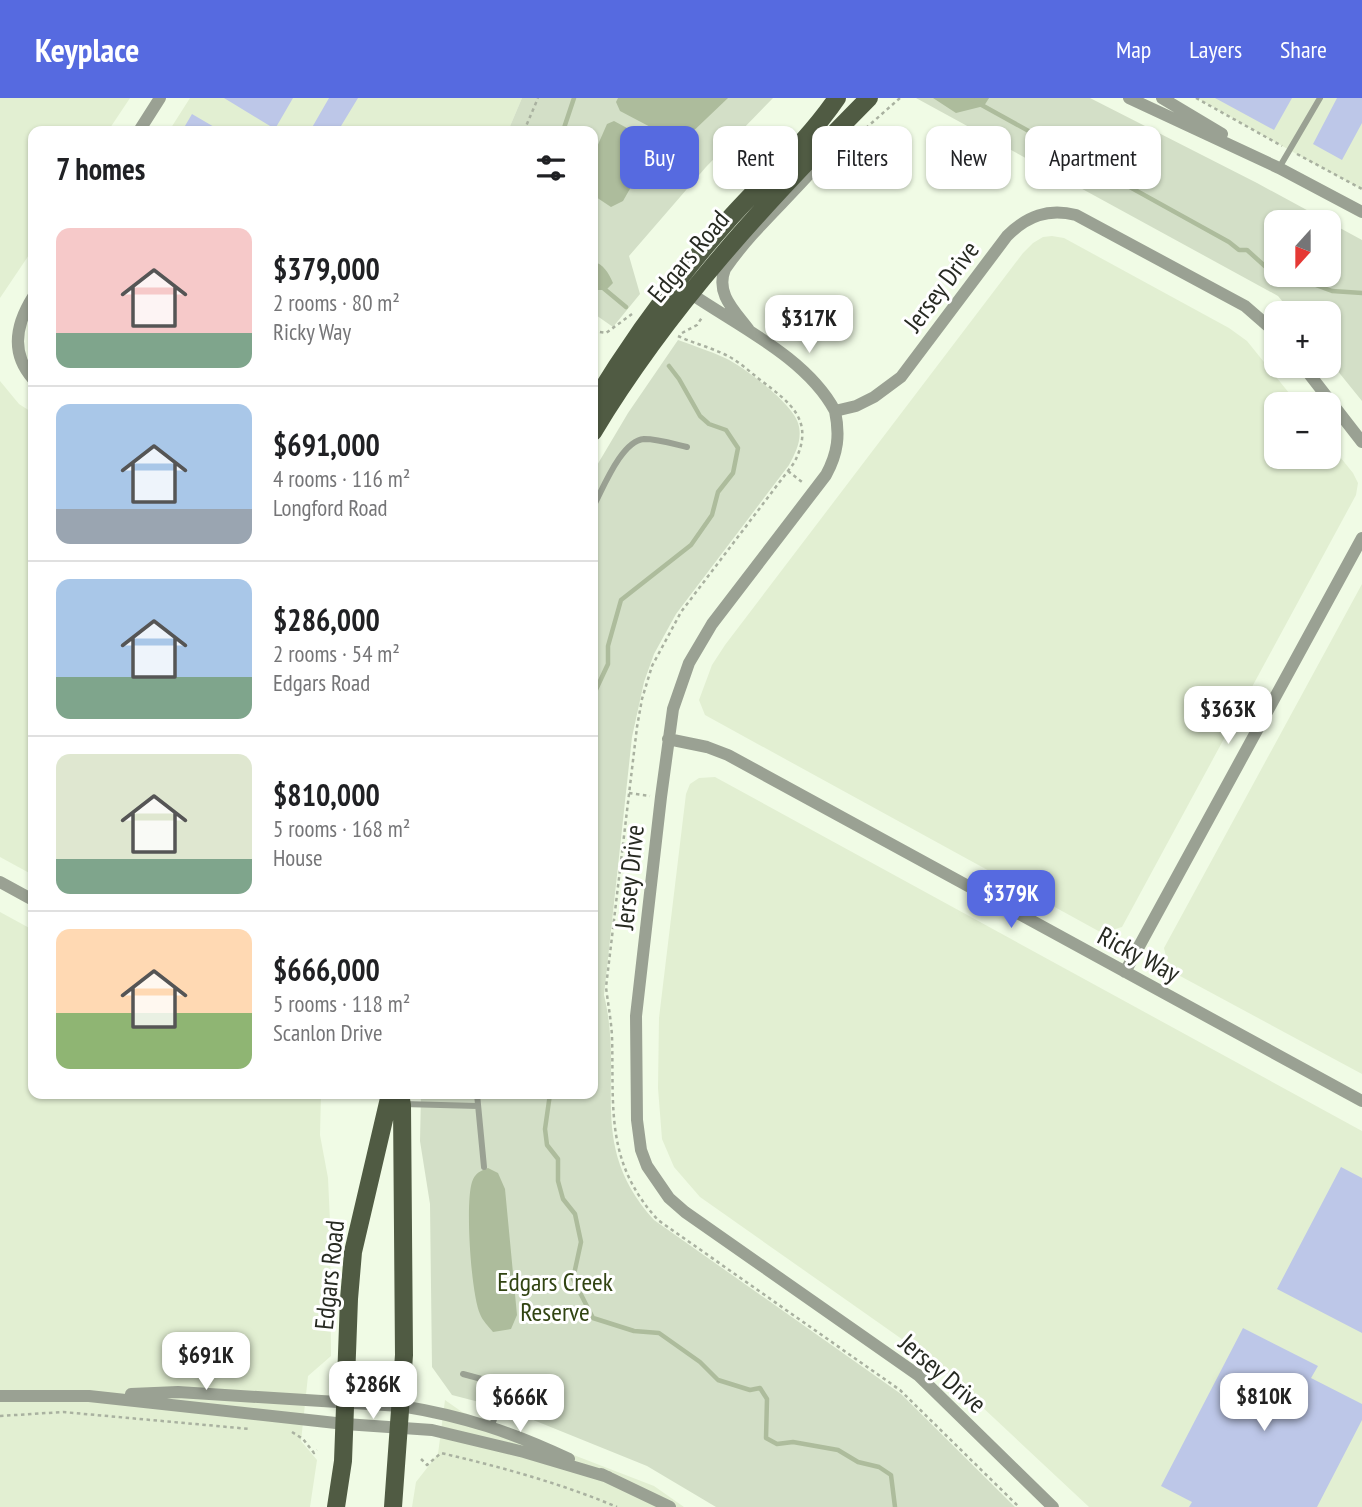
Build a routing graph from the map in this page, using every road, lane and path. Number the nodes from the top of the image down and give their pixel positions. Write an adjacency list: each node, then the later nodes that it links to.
1 (160, 98): 10 (street)
2 (538, 98): 11 (path)
3 (837, 98): 16 (main road, Edgars Road)
4 (869, 98): 9 (main road, Edgars Road)
5 (1129, 98): 13 (street)
6 (1162, 98): 13 (street)
7 (1196, 98): 12 (path)
8 (1320, 98): 12 (lane)
9 (854, 113): 17 (main road, Edgars Road); 22 (street)
10 (142, 126)
11 (526, 126)
12 (1290, 150): 13 (lane); 14 (path)
13 (1279, 168): 15 (street)
14 (1362, 189)
15 (1362, 212)
16 (682, 276): 17 (street); 26 (main road, Edgars Road)
17 (690, 293): 21 (main road, Edgars Road); 22 (street)
18 (28, 306): 24 (street)
19 (629, 317): 23 (path)
20 (1264, 323): 27 (street, Jersey Drive)
21 (664, 326): 28 (main road, Edgars Road); 31 (path)
22 (749, 330): 27 (street)
23 (598, 332)
24 (28, 373)
25 (1312, 378): 29 (street)
26 (598, 396)
27 (835, 411): 32 (street, Jersey Drive)
28 (598, 422)
29 (1362, 442)
30 (687, 447): 33 (lane)
31 (788, 471): 32 (path); 36 (path)
32 (814, 491): 35 (street, Jersey Drive)
33 (598, 498)
34 (1362, 538): 40 (street)
35 (668, 740): 37 (street, Jersey Drive); 40 (street, Ricky Way)
36 (629, 793): 37 (path); 68 (path)
37 (661, 797): 69 (street, Jersey Drive)
38 (0, 882): 39 (street)
39 (28, 897)
40 (1125, 972): 45 (street, Ricky Way)
41 (396, 1099): 53 (main road, Edgars Road)
42 (397, 1099): 54 (main road)
43 (415, 1099): 46 (lane)
44 (477, 1099): 46 (lane)
45 (1362, 1101)
46 (478, 1106): 47 (lane)
47 (484, 1167)
48 (463, 1374): 49 (lane)
49 (504, 1385): 52 (lane); 57 (lane)
50 (0, 1396): 51 (street)
51 (89, 1396): 53 (street); 56 (street)
52 (552, 1398)
53 (346, 1402): 54 (street); 56 (main road, Edgars Road)
54 (401, 1406): 57 (street); 58 (main road)
55 (0, 1416): 59 (path)
56 (345, 1424): 58 (street); 64 (main road, Edgars Road)
57 (492, 1426): 63 (street)
58 (399, 1428): 63 (street); 65 (main road)
59 (253, 1429)
60 (292, 1432): 61 (path)
61 (317, 1450)
62 (421, 1459): 66 (path)
63 (608, 1477): 67 (street)
64 (337, 1507)
65 (393, 1507)
66 (617, 1507)
67 (670, 1507)
68 (1019, 1507)
69 (1053, 1507)

